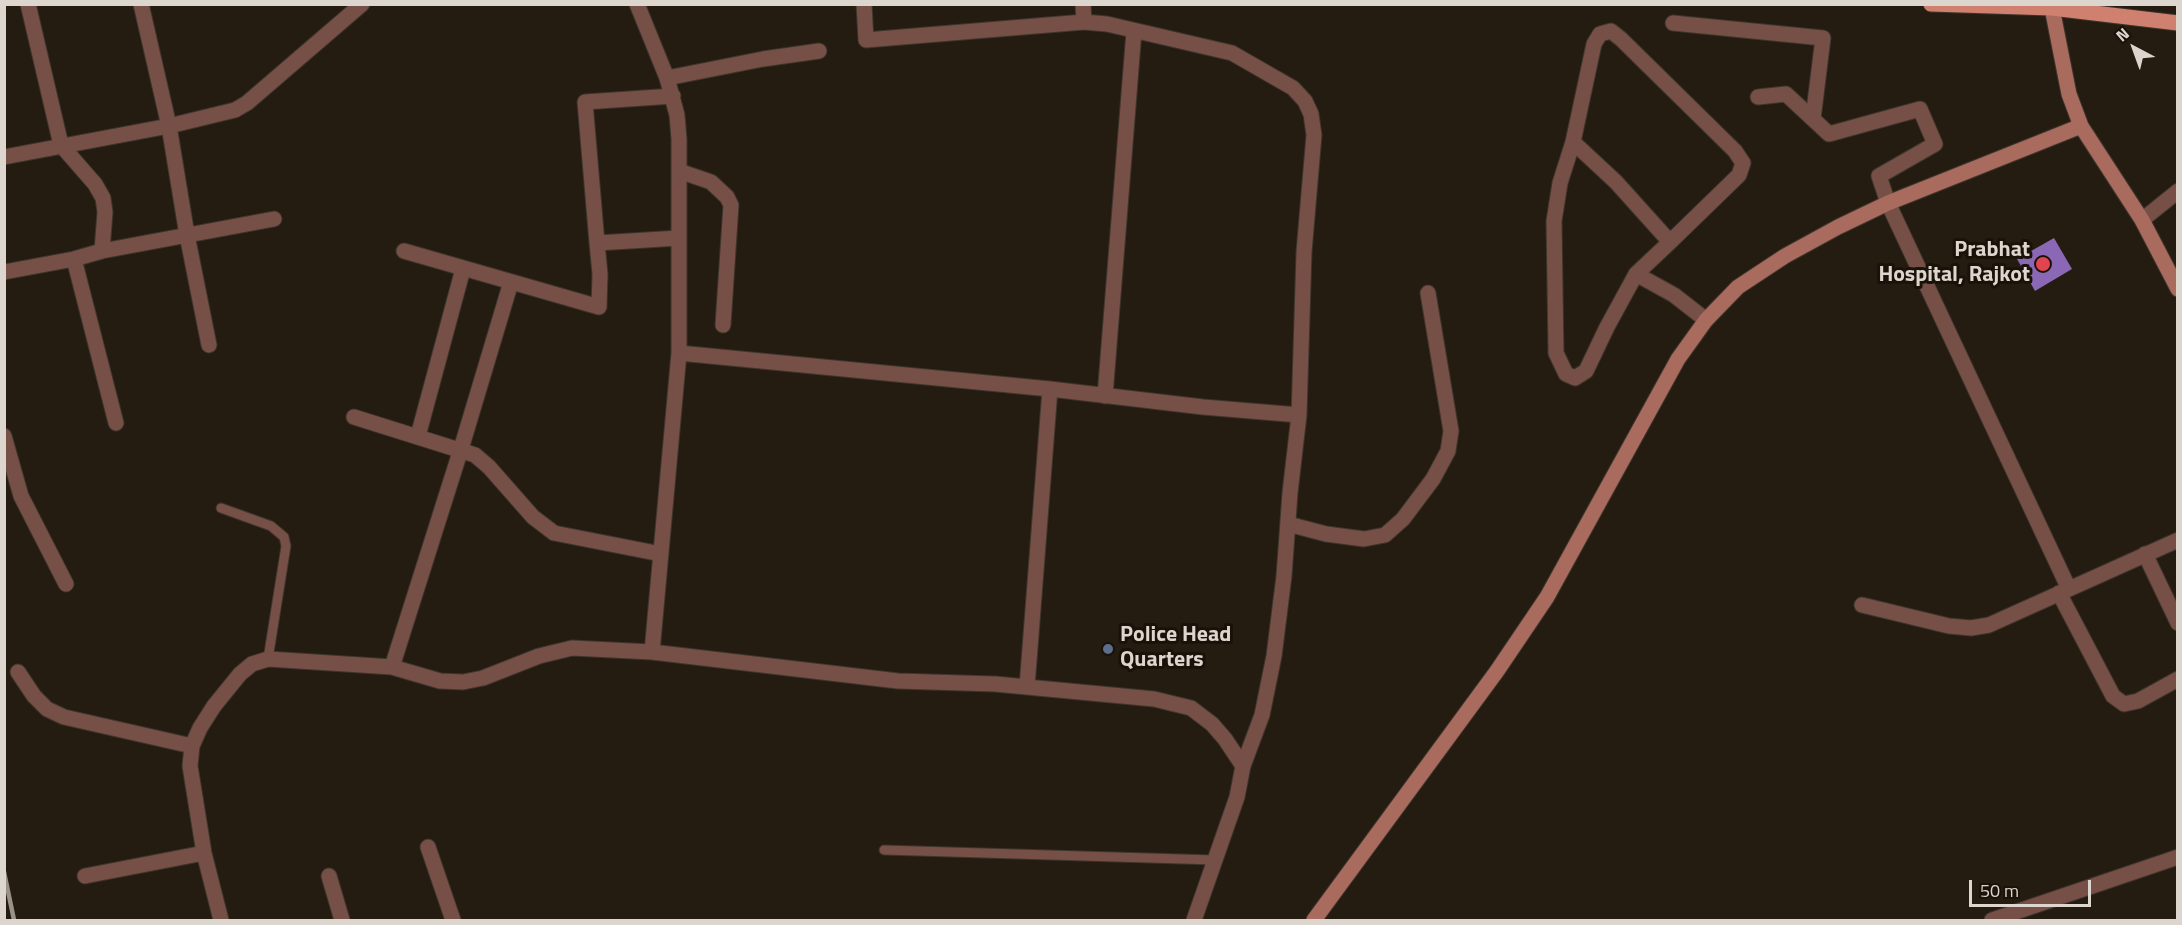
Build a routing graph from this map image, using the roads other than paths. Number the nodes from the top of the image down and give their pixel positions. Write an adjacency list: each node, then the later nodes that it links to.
1 (28, 4): 21 (street)
2 (141, 4): 18 (street)
3 (362, 4): 18 (street)
4 (637, 4): 14 (street)
5 (864, 4): 9 (street)
6 (1083, 4): 9 (street)
7 (1931, 4): 8 (main road)
8 (2052, 8): 11 (main road); 19 (street)
9 (1084, 22): 12 (street)
10 (1673, 23): 17 (street)
11 (2178, 23)
12 (1134, 31): 46 (street); 47 (street)
13 (819, 51): 14 (street)
14 (667, 78): 15 (street)
15 (673, 96): 23 (street); 31 (street)
16 (1758, 97): 17 (street)
17 (1813, 119): 25 (street)
18 (169, 126): 21 (street); 28 (street)
19 (2081, 126): 25 (street); 27 (street)
20 (1573, 142): 30 (street); 30 (street); 37 (street)
21 (62, 145): 22 (street); 32 (street)
22 (4, 157)
23 (679, 171): 29 (street); 42 (street)
24 (2178, 191): 27 (street)
25 (1888, 203): 41 (street); 59 (street)
26 (274, 219): 28 (street)
27 (2142, 220): 39 (street)
28 (187, 236): 32 (street); 43 (street)
29 (679, 238): 31 (street); 44 (street)
30 (1670, 242): 37 (street)
31 (597, 243): 38 (street)
32 (102, 251): 34 (street)
33 (404, 251): 35 (street)
34 (74, 259): 36 (street); 49 (street)
35 (463, 269): 38 (street); 51 (street)
36 (4, 272)
37 (1636, 274): 41 (street)
38 (511, 282): 52 (street)
39 (2178, 289)
40 (1428, 293): 54 (street)
41 (1707, 320): 81 (street)
42 (723, 325)
43 (209, 345)
44 (679, 353): 45 (street); 56 (street)
45 (1050, 389): 46 (street); 67 (street)
46 (1105, 396): 47 (street)
47 (1299, 415): 54 (street)
48 (354, 417): 51 (street)
49 (116, 423)
50 (4, 436): 58 (street)
51 (418, 436): 52 (street)
52 (461, 450): 56 (street); 64 (street)
53 (221, 508): 63 (lane)
54 (1288, 524): 69 (street)
55 (2178, 540): 57 (street)
56 (661, 554): 62 (street)
57 (2145, 554): 59 (street); 61 (street)
58 (66, 585)
59 (2064, 591): 60 (street); 66 (street)
60 (1862, 605)
61 (2178, 623)
62 (652, 652): 64 (street); 67 (street)
63 (268, 659): 64 (street); 68 (street)
64 (392, 667)
65 (18, 672): 68 (street)
66 (2178, 679)
67 (1027, 687): 69 (street)
68 (192, 746): 72 (street)
69 (1243, 766): 74 (street)
70 (428, 847): 79 (street)
71 (884, 850): 74 (lane)
72 (204, 853): 75 (street); 77 (street)
73 (2178, 857): 82 (street)
74 (1215, 860): 80 (street)
75 (85, 876)
76 (329, 876): 78 (street)
77 (221, 921)
78 (342, 921)
79 (453, 921)
80 (1194, 921)
81 (1314, 921)
82 (1992, 921)

